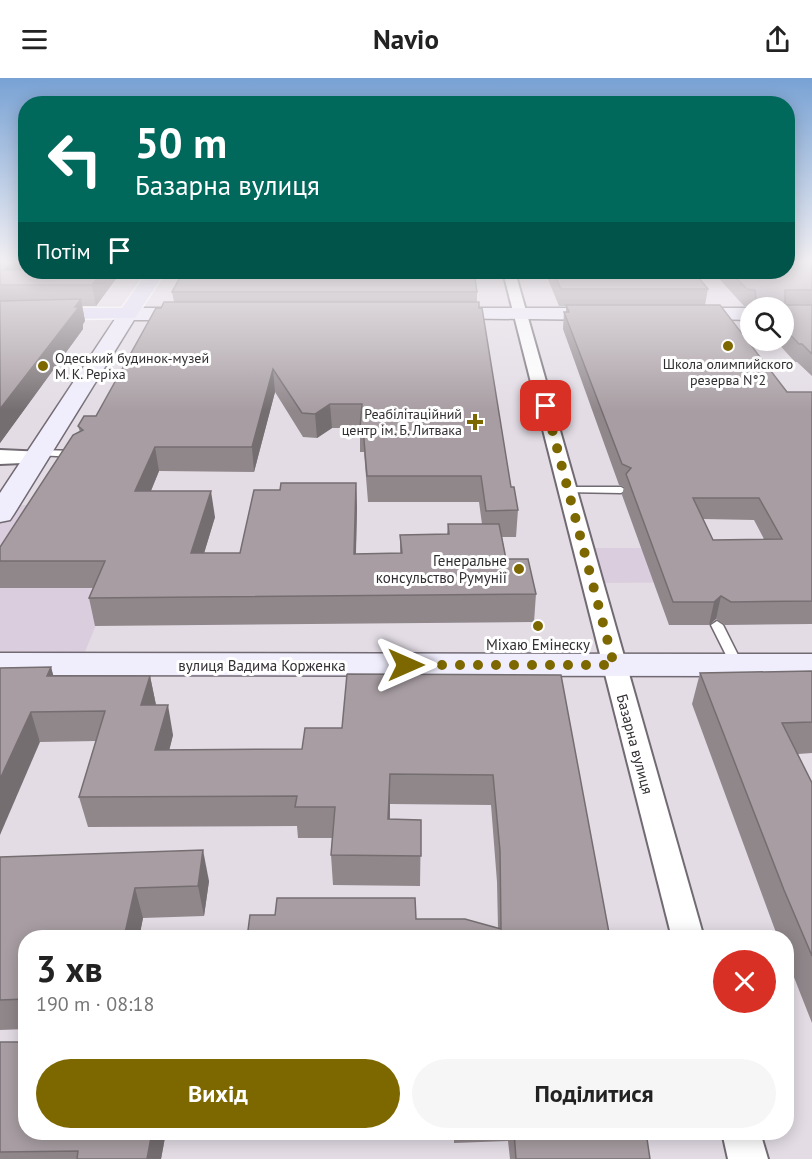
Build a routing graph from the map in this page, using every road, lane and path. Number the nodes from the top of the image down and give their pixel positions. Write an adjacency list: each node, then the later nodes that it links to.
1 (130, 310): 4 (main road)
2 (520, 310): 7 (street, Базарна вулиця)
3 (0, 314): 4 (main road)
4 (128, 314): 5 (main road); 12 (main road)
5 (221, 314)
6 (420, 314): 7 (main road)
7 (521, 314): 8 (main road); 14 (street, Базарна вулиця)
8 (622, 314)
9 (667, 314): 10 (main road)
10 (740, 314)
11 (81, 454): 12 (lane)
12 (38, 455): 13 (street); 16 (main road)
13 (0, 457)
14 (568, 490): 15 (lane); 19 (street, Базарна вулиця)
15 (621, 490)
16 (0, 514)
17 (717, 625): 20 (lane)
18 (0, 664): 19 (main road, вулиця Вадима Корженка)
19 (614, 665): 20 (main road, вулиця Вадима Корженка); 22 (street, Базарна вулиця)
20 (737, 665): 21 (main road, вулиця Вадима Корженка)
21 (812, 665)
22 (686, 930)
23 (743, 1140): 24 (street)
24 (748, 1159)

